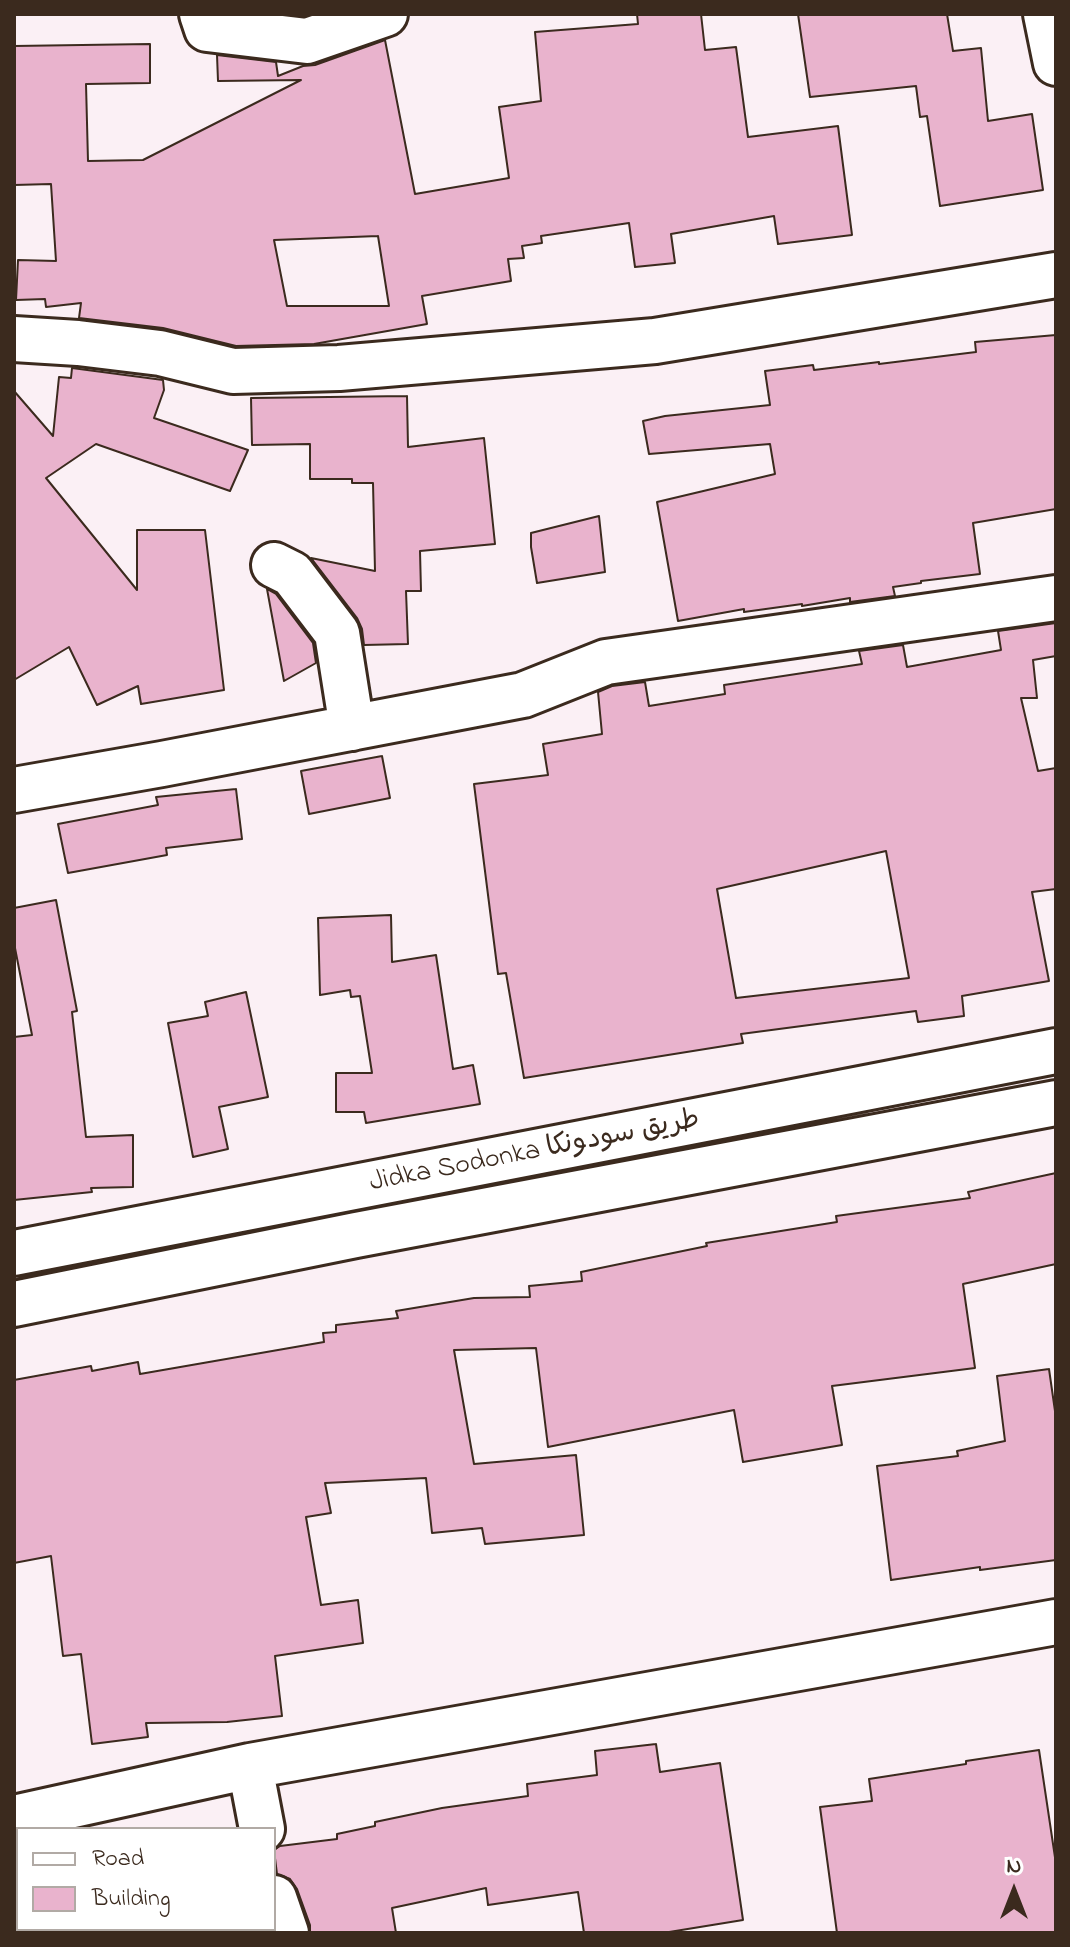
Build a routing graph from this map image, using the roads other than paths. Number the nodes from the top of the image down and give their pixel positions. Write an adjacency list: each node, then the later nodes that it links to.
1 (202, 14): 2 (street)
2 (385, 14)
3 (1046, 14): 4 (street)
4 (1056, 63)
5 (1056, 275): 6 (street)
6 (14, 339)
7 (274, 565): 9 (street)
8 (1056, 598): 9 (street)
9 (352, 728): 10 (street)
10 (14, 790)
11 (1056, 1051): 13 (street, Jidka Sodonka طريق سودونكا)
12 (1056, 1103): 14 (street, Jidka Sodonka طريق سودونكا)
13 (348, 1190): 14 (street); 15 (street, Jidka Sodonka طريق سودونكا)
14 (356, 1235): 16 (street, Jidka Sodonka طريق سودونكا)
15 (14, 1253)
16 (14, 1304)
17 (1056, 1622): 18 (street)
18 (250, 1766): 19 (street); 20 (street)
19 (14, 1818)
20 (262, 1827)
21 (276, 1904): 22 (street)
22 (286, 1933)

